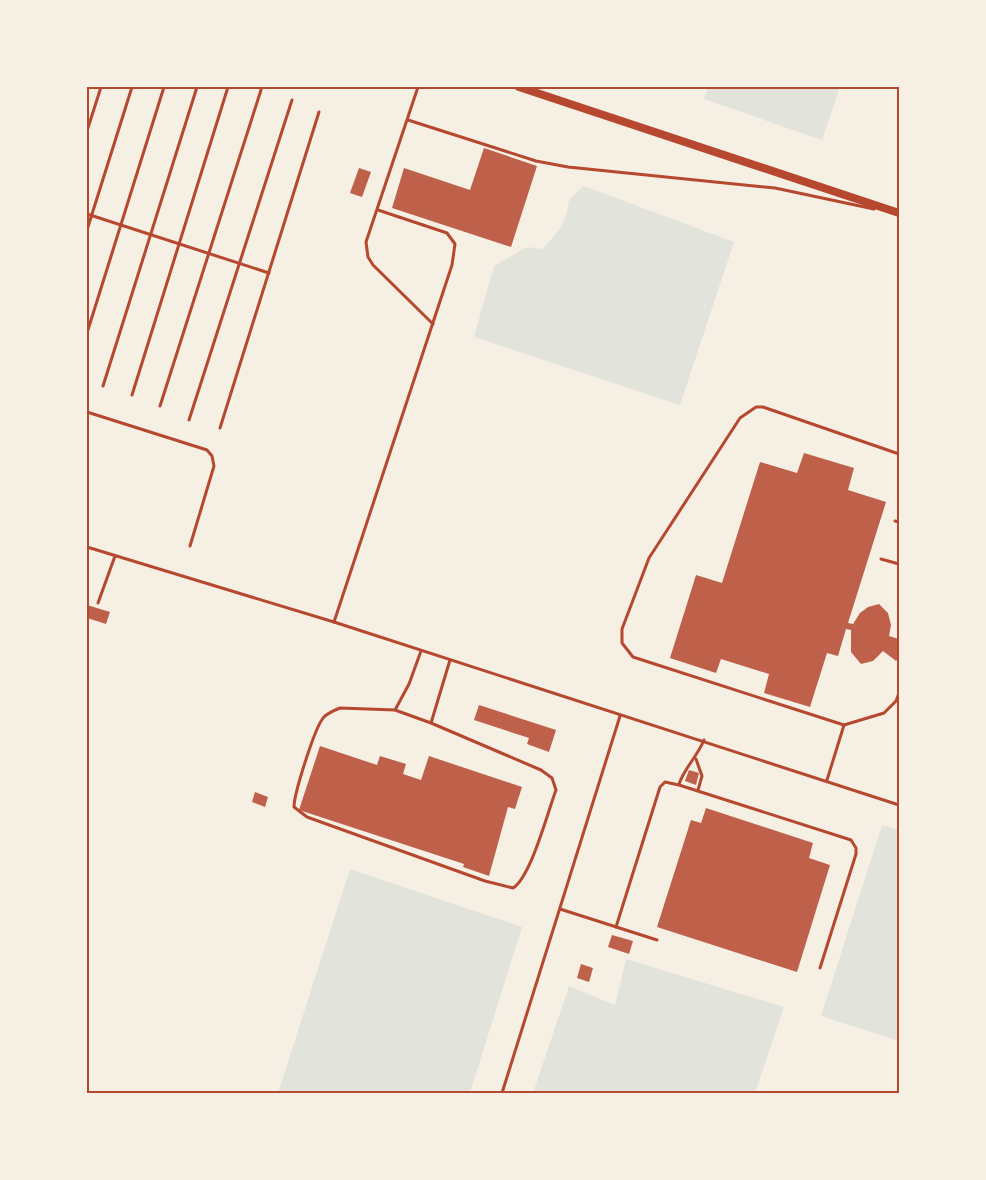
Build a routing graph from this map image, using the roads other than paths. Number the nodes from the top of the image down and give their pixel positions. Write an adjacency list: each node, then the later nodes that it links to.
1 (101, 87): 12 (lane)
2 (132, 87): 15 (lane)
3 (164, 87): 16 (lane)
4 (197, 87): 18 (lane)
5 (228, 87): 19 (lane)
6 (418, 87): 11 (lane)
7 (519, 87): 14 (street)
8 (261, 90): 20 (lane)
9 (292, 100): 21 (lane)
10 (319, 112): 22 (lane)
11 (408, 120): 13 (lane); 14 (lane)
12 (87, 131)
13 (378, 210): 23 (lane); 23 (lane)
14 (899, 214)
15 (89, 215): 16 (lane); 17 (lane)
16 (122, 224): 18 (lane); 24 (lane)
17 (87, 230)
18 (152, 233): 19 (lane); 25 (lane)
19 (180, 243): 20 (lane); 26 (lane)
20 (209, 252): 21 (lane); 27 (lane)
21 (240, 264): 22 (lane); 29 (lane)
22 (269, 273): 30 (lane)
23 (433, 324): 38 (lane)
24 (87, 333)
25 (103, 386)
26 (132, 395)
27 (160, 406)
28 (87, 412): 32 (lane)
29 (189, 420)
30 (220, 428)
31 (899, 454): 45 (lane)
32 (190, 546)
33 (87, 548): 34 (lane)
34 (115, 556): 37 (lane); 38 (lane)
35 (881, 559): 36 (lane)
36 (899, 564)
37 (98, 603)
38 (334, 622): 39 (lane)
39 (421, 651): 40 (lane); 42 (lane)
40 (450, 660): 43 (lane); 44 (lane)
41 (899, 693): 45 (lane)
42 (396, 710): 44 (lane); 44 (lane)
43 (620, 716): 46 (lane); 52 (lane)
44 (431, 723)
45 (844, 725): 48 (lane)
46 (704, 740): 47 (lane); 48 (lane)
47 (696, 759): 49 (lane); 50 (lane)
48 (827, 780): 51 (lane)
49 (678, 785): 50 (lane); 53 (lane)
50 (698, 790): 55 (lane)
51 (899, 805)
52 (560, 909): 53 (lane); 56 (lane)
53 (616, 927): 54 (lane)
54 (657, 940)
55 (820, 968)
56 (502, 1093)

